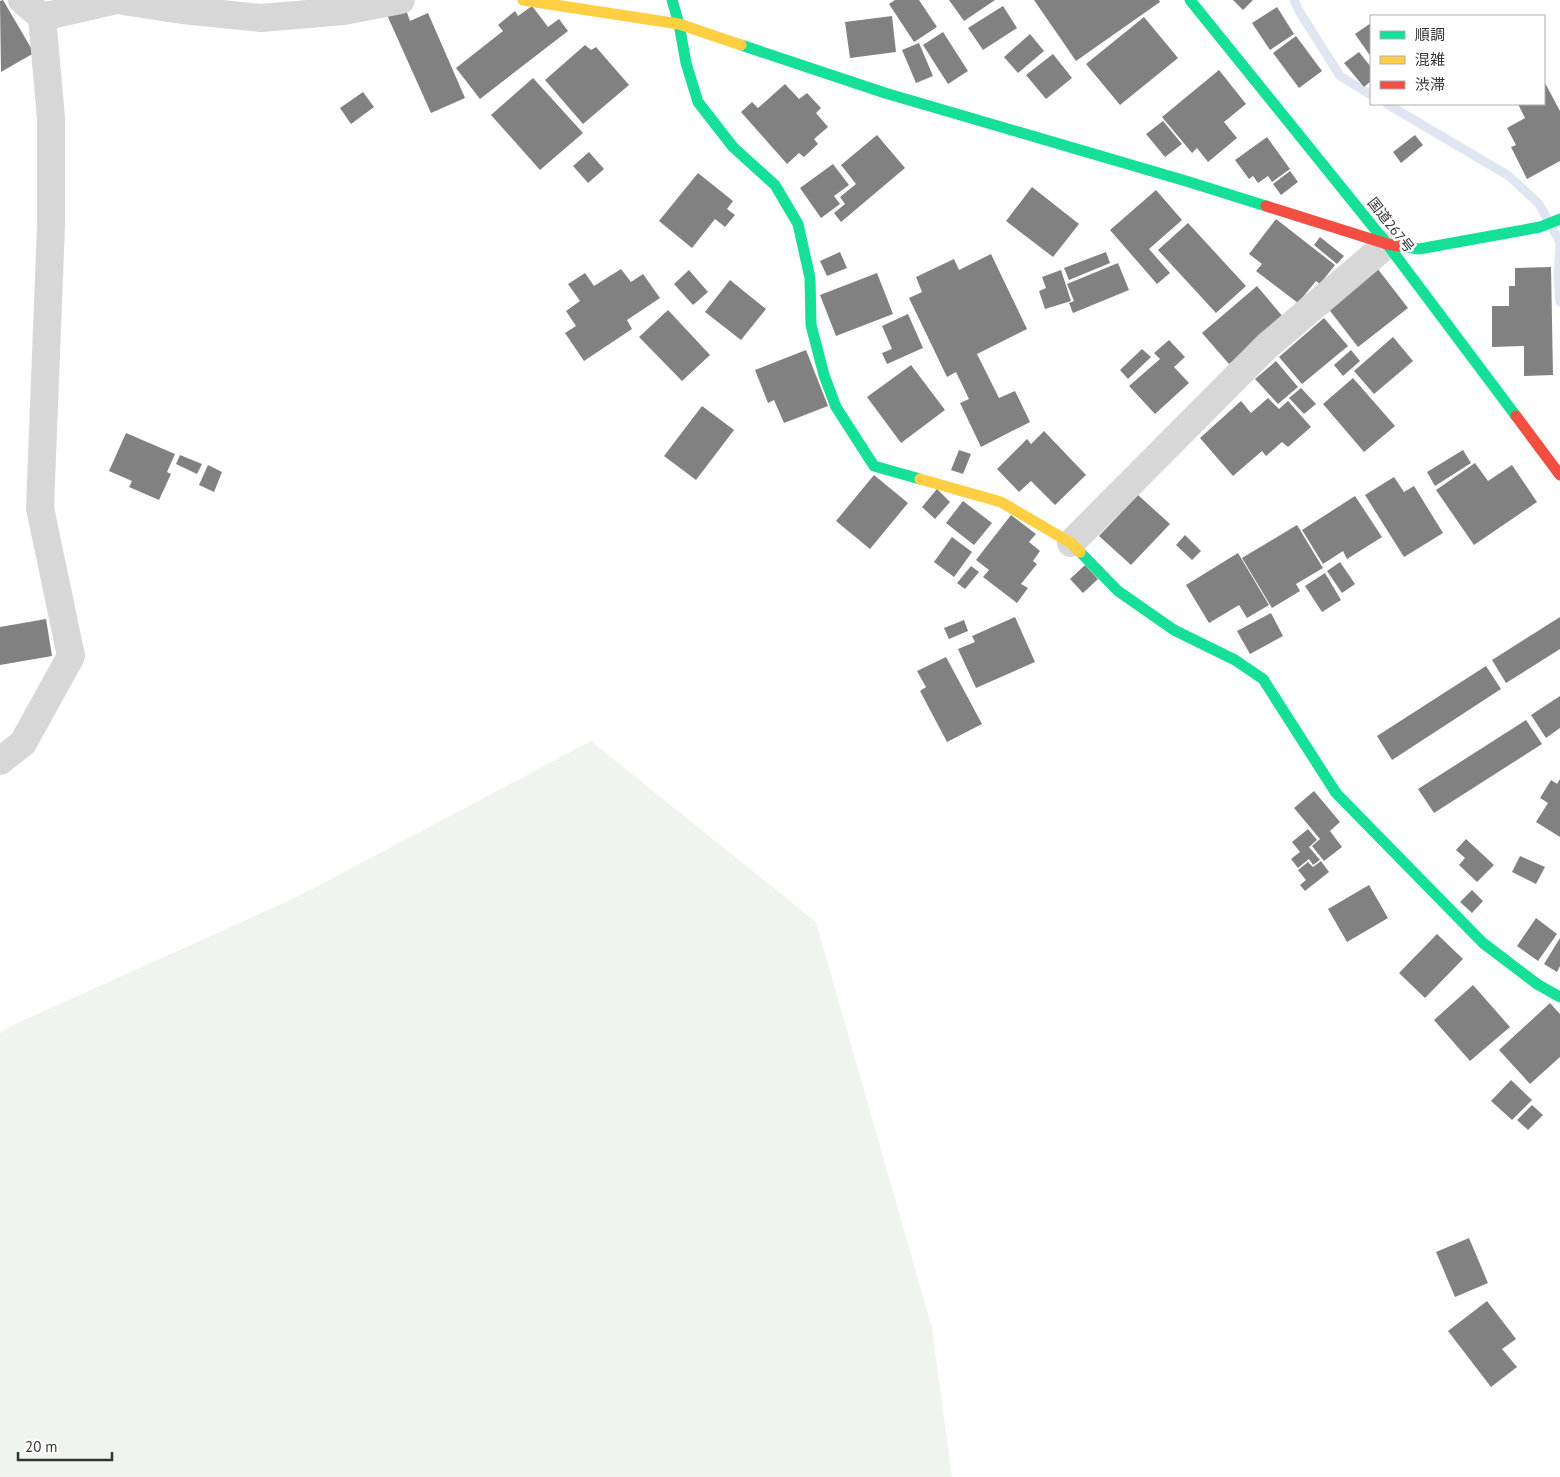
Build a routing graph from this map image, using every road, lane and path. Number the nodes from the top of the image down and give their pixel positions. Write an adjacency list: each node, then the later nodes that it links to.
1 (400, 0): 5 (street)
2 (523, 0): 6 (main road)
3 (672, 0): 6 (main road)
4 (1190, 0): 8 (main road, 国道267号)
5 (32, 9): 11 (street)
6 (679, 24): 8 (main road); 10 (main road)
7 (1560, 219): 8 (main road)
8 (1387, 244): 9 (main road, 国道267号); 10 (street)
9 (1560, 475)
10 (1071, 543): 12 (main road)
11 (0, 761)
12 (1560, 997)

